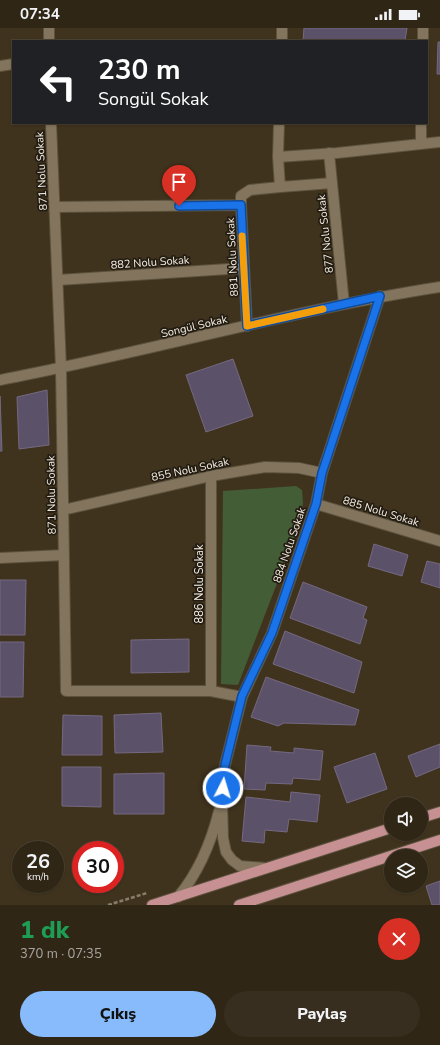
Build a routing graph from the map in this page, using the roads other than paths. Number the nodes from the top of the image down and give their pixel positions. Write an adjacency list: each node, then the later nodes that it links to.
1 (49, 28): 4 (street)
2 (282, 28): 5 (street)
3 (423, 28): 6 (street)
4 (49, 40)
5 (282, 40)
6 (423, 40)
7 (12, 64): 8 (street)
8 (0, 66)
9 (51, 124): 19 (street, 871 Nolu Sokak)
10 (279, 124): 15 (street)
11 (421, 124): 13 (street)
12 (440, 142): 13 (street)
13 (421, 144): 14 (street)
14 (329, 153): 15 (street); 16 (street)
15 (278, 157): 17 (street)
16 (332, 183): 17 (street, 877 Nolu Sokak); 24 (street, 877 Nolu Sokak)
17 (280, 187): 18 (street, 877 Nolu Sokak)
18 (241, 205): 19 (street, 881 Nolu Sokak); 20 (street, 881 Nolu Sokak)
19 (55, 207): 21 (street, 871 Nolu Sokak)
20 (244, 268): 21 (street, 882 Nolu Sokak); 25 (street, 881 Nolu Sokak)
21 (58, 280): 26 (street, 871 Nolu Sokak)
22 (440, 287): 23 (street, Songül Sokak)
23 (380, 296): 24 (street, Songül Sokak); 28 (street, 884 Nolu Sokak)
24 (344, 304): 25 (street, Songül Sokak)
25 (247, 326): 26 (street, Songül Sokak)
26 (61, 368): 27 (street, Songül Sokak); 31 (street, 871 Nolu Sokak)
27 (0, 380)
28 (322, 473): 29 (street, 855 Nolu Sokak); 30 (street, 884 Nolu Sokak)
29 (211, 476): 31 (street, 855 Nolu Sokak); 35 (street, 886 Nolu Sokak)
30 (316, 504): 32 (street, 885 Nolu Sokak); 36 (street, 884 Nolu Sokak)
31 (64, 510): 33 (street, 871 Nolu Sokak)
32 (440, 541)
33 (64, 555): 34 (street); 35 (street, 871 Nolu Sokak)
34 (0, 558)
35 (211, 691): 36 (street, 871 Nolu Sokak)
36 (242, 696): 37 (street, 884 Nolu Sokak)
37 (222, 800): 42 (street); 43 (street)
38 (440, 812): 39 (main road)
39 (428, 816)
40 (384, 830): 42 (main road)
41 (440, 840): 45 (main road)
42 (265, 868): 43 (main road)
43 (178, 896): 44 (main road)
44 (152, 905)
45 (239, 905)

